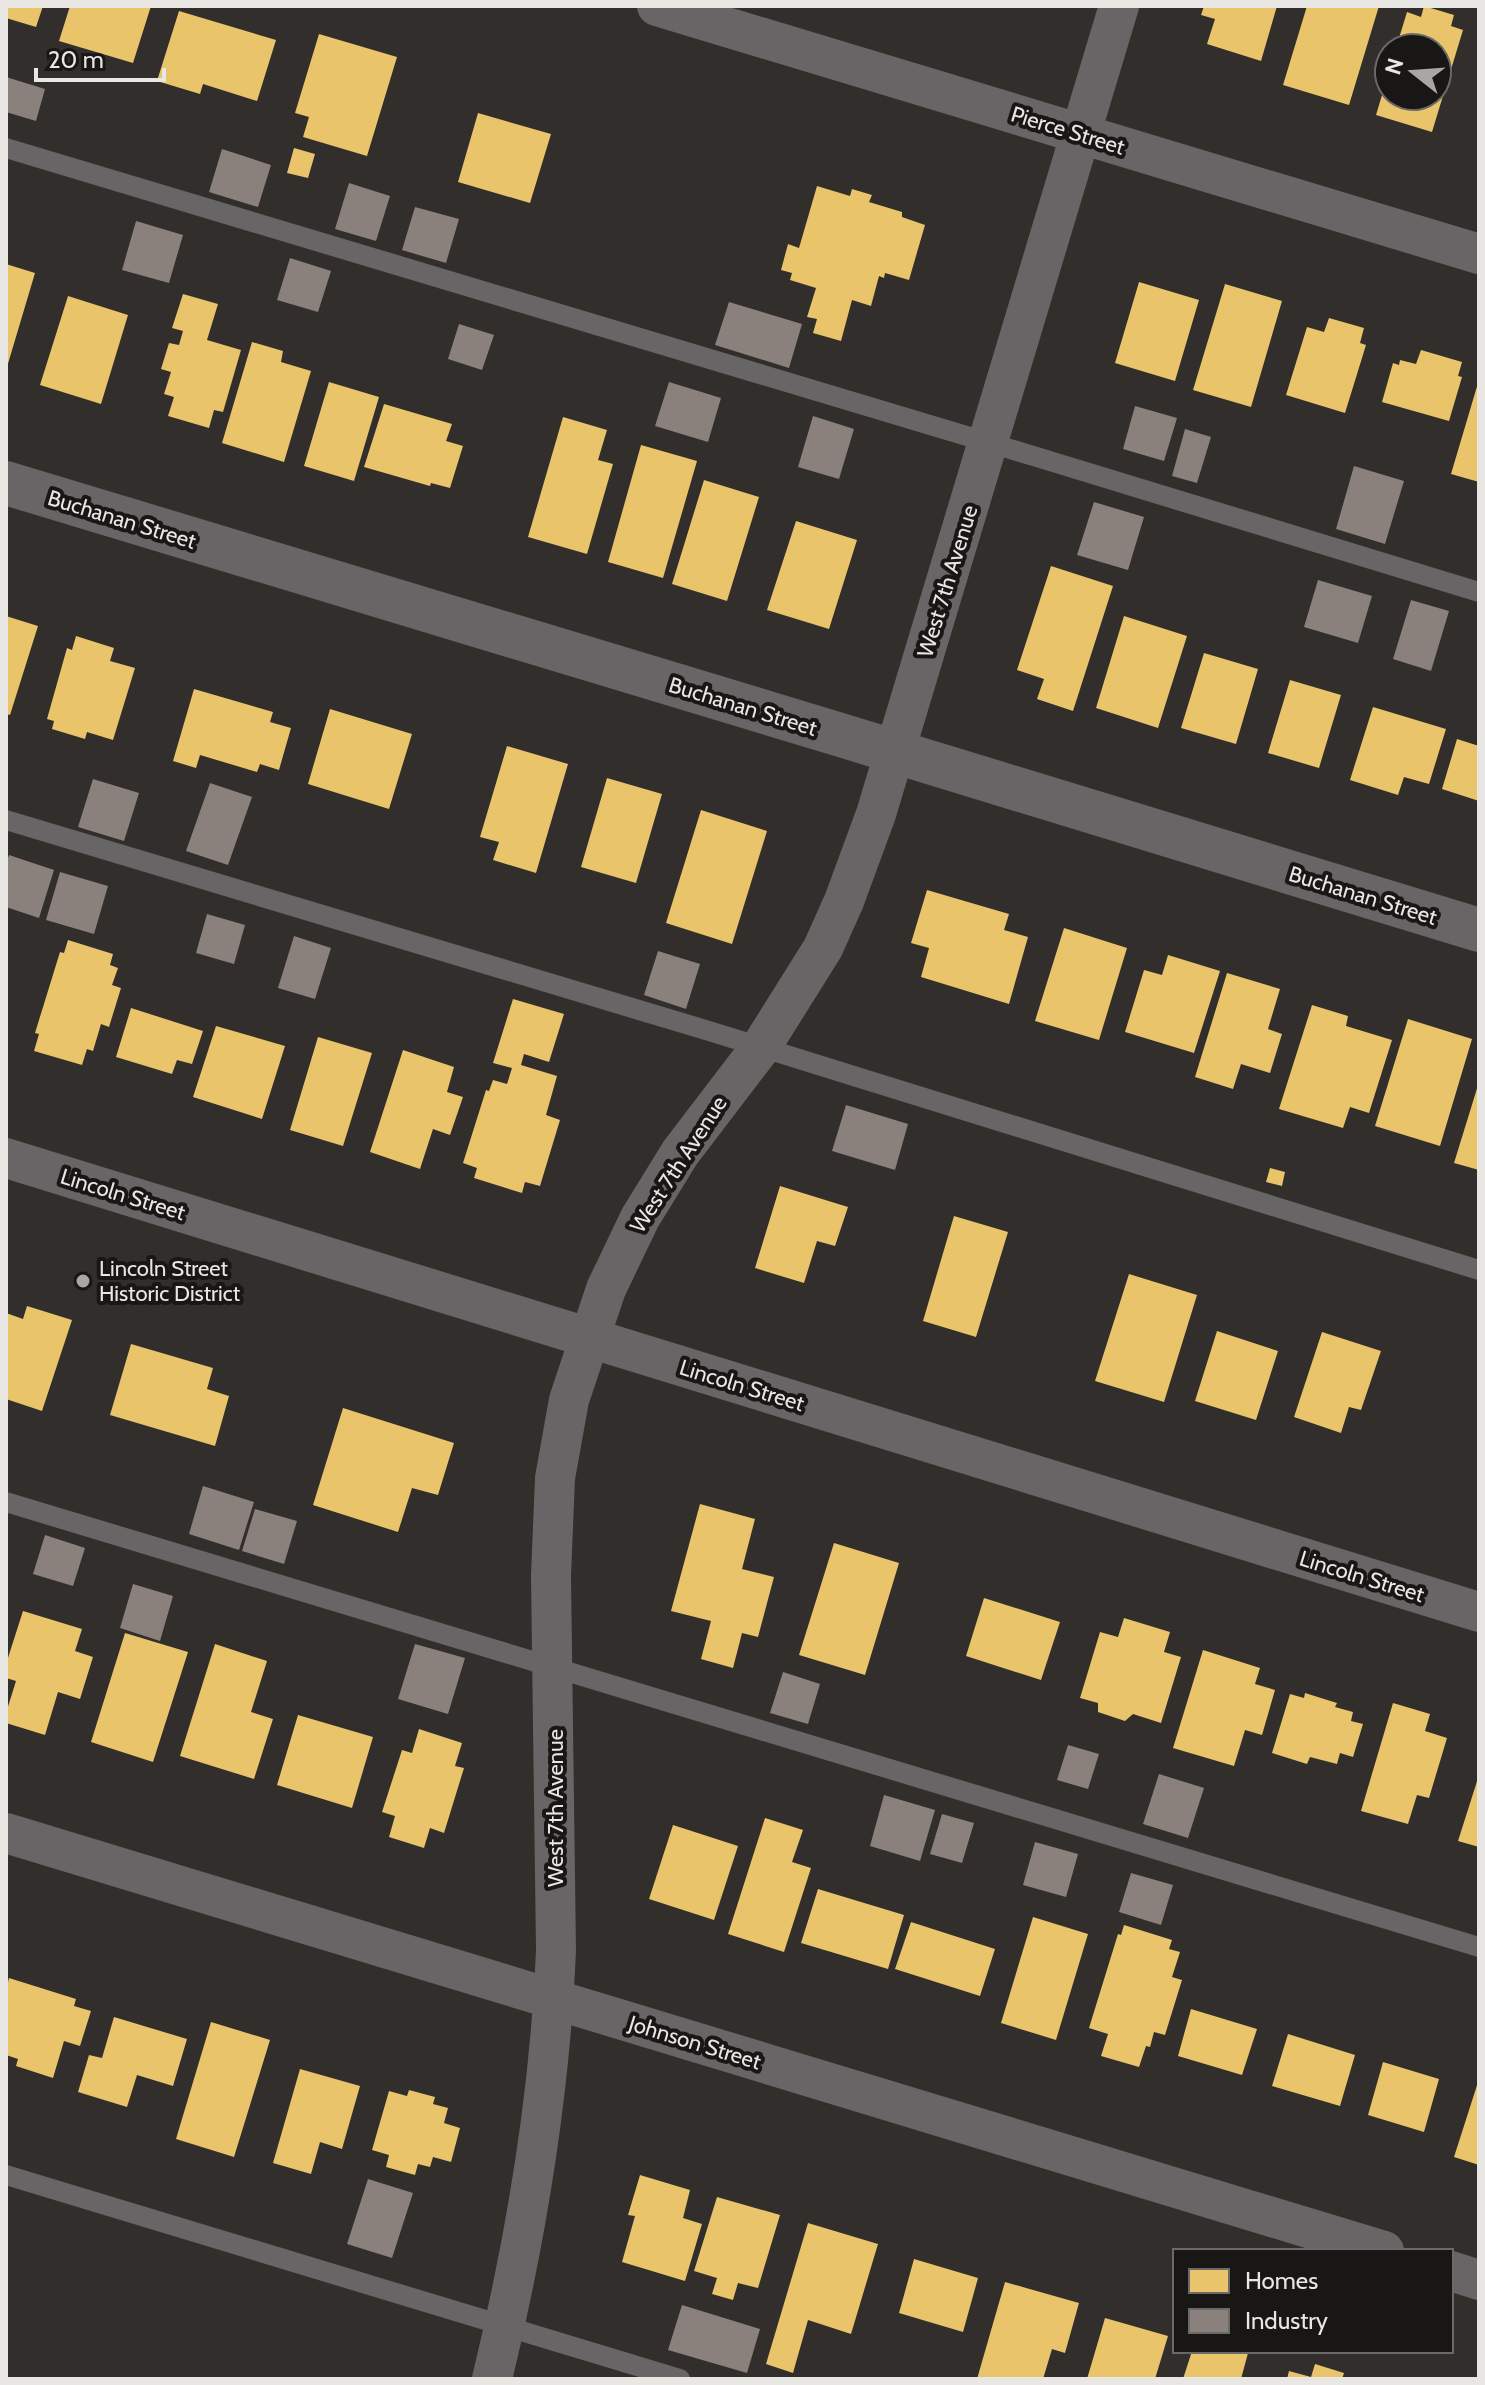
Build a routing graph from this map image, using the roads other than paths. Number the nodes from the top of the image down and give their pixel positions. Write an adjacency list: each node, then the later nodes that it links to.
1 (657, 6): 3 (street, Pierce Street)
2 (1119, 6): 3 (street, West 7th Avenue)
3 (1080, 134): 5 (street, Pierce Street); 6 (street, West 7th Avenue)
4 (6, 148): 6 (lane)
5 (1479, 254)
6 (989, 443): 8 (lane); 9 (street, West 7th Avenue)
7 (6, 483): 9 (street, Buchanan Street)
8 (1479, 592)
9 (895, 751): 11 (street, Buchanan Street); 12 (street, West 7th Avenue)
10 (6, 820): 12 (lane)
11 (1479, 930)
12 (761, 1047): 14 (lane); 15 (street, West 7th Avenue)
13 (6, 1158): 15 (street, Lincoln Street)
14 (1479, 1270)
15 (589, 1338): 17 (street, Lincoln Street); 18 (street, West 7th Avenue)
16 (6, 1502): 18 (lane)
17 (1479, 1612)
18 (554, 1667): 20 (lane); 21 (street, West 7th Avenue)
19 (6, 1833): 21 (street, Johnson Street)
20 (1479, 1947)
21 (554, 2000): 23 (street, Johnson Street); 26 (street, West 7th Avenue)
22 (6, 2175): 26 (lane)
23 (1377, 2249)
24 (1453, 2272): 25 (street)
25 (1479, 2280)
26 (505, 2324): 27 (street, West 7th Avenue); 28 (lane)
27 (492, 2379)
28 (680, 2379)

